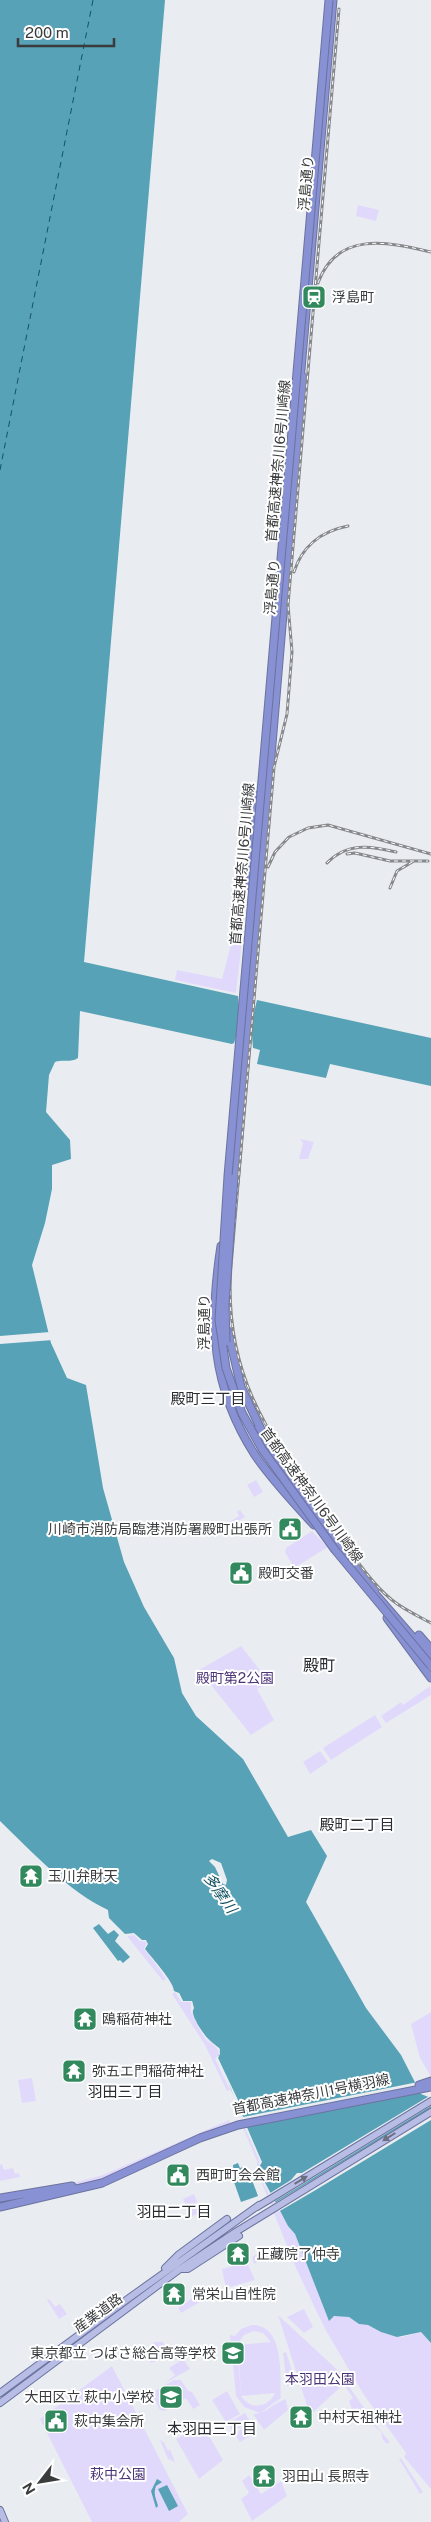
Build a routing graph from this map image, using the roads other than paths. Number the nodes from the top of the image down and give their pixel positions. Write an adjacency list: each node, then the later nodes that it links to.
1 (328, 0): 3 (highway, 浮島通り); 5 (highway, 首都高速神奈川6号川崎線, bridge)
2 (334, 0): 3 (highway, 浮島通り); 4 (highway, 首都高速神奈川6号川崎線, bridge)
3 (246, 996): 6 (highway, 浮島通り); 7 (highway, 浮島通り, bridge)
4 (237, 1101): 6 (highway, bridge); 9 (highway, 首都高速神奈川6号川崎線, bridge)
5 (224, 1217): 7 (highway, bridge); 10 (highway, 首都高速神奈川6号川崎線, bridge)
6 (252, 1413): 8 (highway, 浮島通り)
7 (277, 1483): 11 (highway, 浮島通り)
8 (431, 1649)
9 (431, 1658)
10 (431, 1666)
11 (431, 1678)
12 (431, 2082): 16 (highway, 首都高速神奈川1号横羽線)
13 (431, 2087): 16 (highway, 首都高速神奈川1号横羽線)
14 (431, 2101): 22 (main road, one-way to 14)
15 (431, 2112): 22 (main road, one-way to 22)
16 (199, 2137): 18 (highway)
17 (0, 2199): 18 (highway)
18 (20, 2199): 19 (highway)
19 (0, 2206)
20 (226, 2219): 24 (main road)
21 (239, 2236): 23 (main road)
22 (209, 2242): 23 (main road, 産業道路); 23 (main road, 産業道路)
23 (178, 2266): 24 (main road, 産業道路); 26 (main road, 産業道路)
24 (158, 2277): 25 (main road, 産業道路)
25 (0, 2393)
26 (0, 2403)
27 (0, 2510): 28 (main road)
28 (5, 2522)

